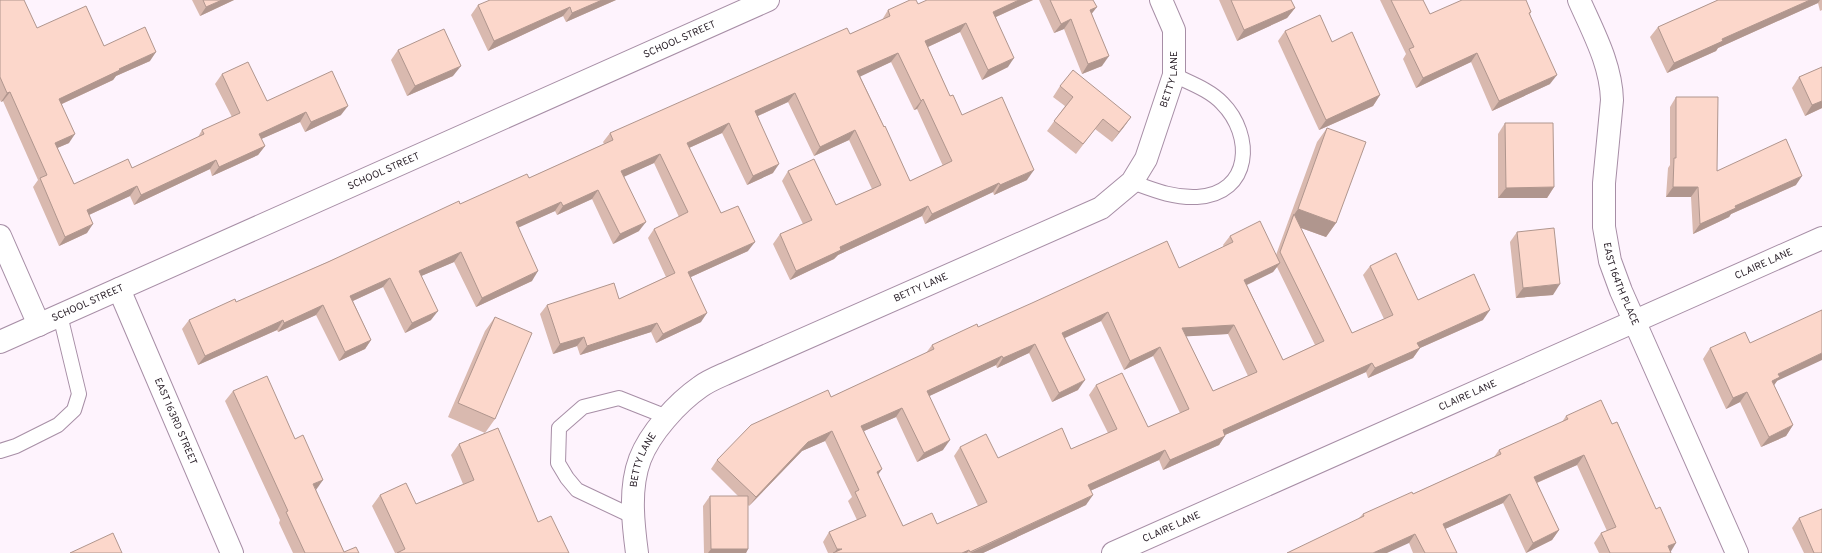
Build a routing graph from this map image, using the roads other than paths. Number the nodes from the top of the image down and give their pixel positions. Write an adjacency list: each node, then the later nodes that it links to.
1 (768, 0): 8 (street, SCHOOL STREET)
2 (1161, 0): 4 (street, BETTY LANE)
3 (1579, 0): 10 (street, EAST 164TH PLACE)
4 (1174, 75): 5 (street, BETTY LANE); 5 (lane)
5 (1132, 182): 13 (street, BETTY LANE)
6 (0, 236): 11 (street)
7 (1822, 238): 10 (street, CLAIRE LANE)
8 (119, 289): 9 (street, SCHOOL STREET); 16 (street, EAST 163RD STREET)
9 (60, 316): 11 (street, SCHOOL STREET); 14 (lane)
10 (1635, 320): 18 (street, CLAIRE LANE); 19 (street, EAST 164TH PLACE)
11 (39, 325): 12 (street, SCHOOL STREET)
12 (0, 342)
13 (667, 417): 15 (street, BETTY LANE); 15 (lane)
14 (0, 451)
15 (632, 516): 17 (street, BETTY LANE)
16 (232, 553)
17 (637, 553)
18 (1113, 553)
19 (1737, 553)

